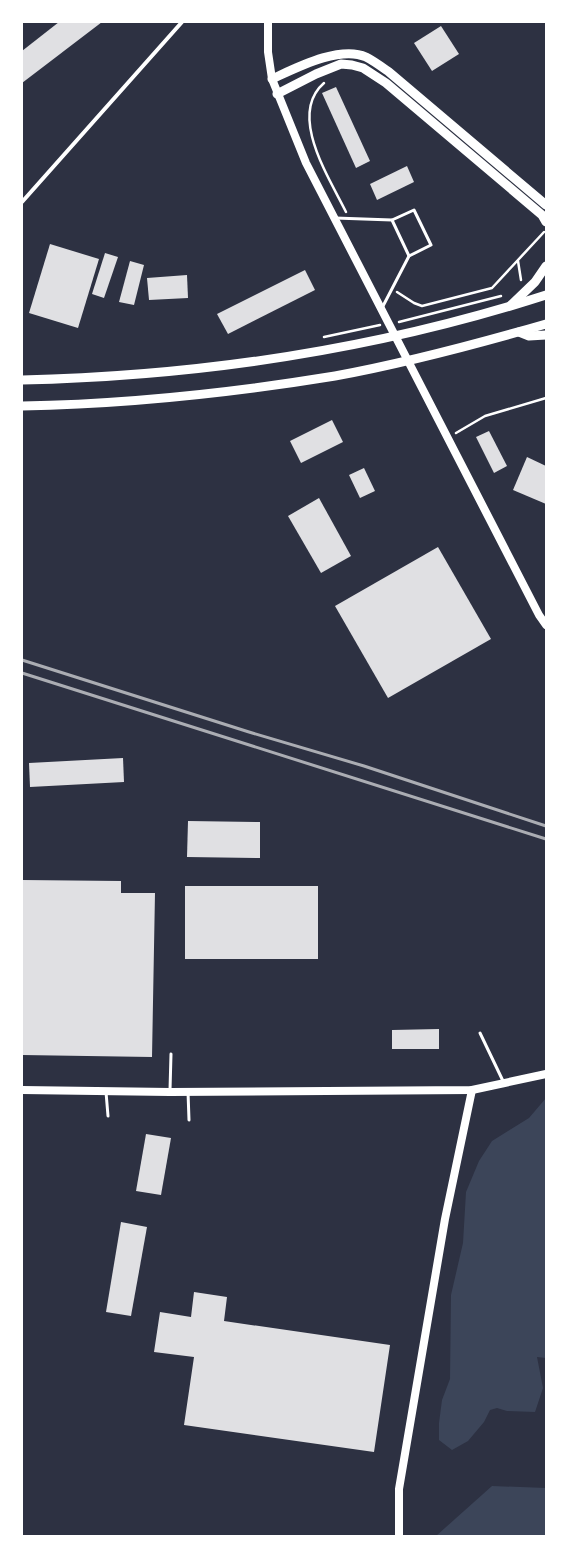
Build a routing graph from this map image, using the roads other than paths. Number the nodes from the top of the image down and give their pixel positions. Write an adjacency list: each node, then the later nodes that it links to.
1 (182, 22): 5 (street)
2 (267, 22): 3 (main road)
3 (272, 79): 4 (main road); 6 (main road)
4 (277, 94): 7 (main road); 9 (main road)
5 (22, 202)
6 (546, 205)
7 (333, 218): 8 (lane); 14 (main road)
8 (392, 220): 10 (lane); 10 (lane)
9 (544, 224)
10 (409, 256): 14 (lane)
11 (546, 266): 13 (main road)
12 (546, 295): 13 (main road)
13 (508, 307): 18 (main road)
14 (381, 309): 20 (main road)
15 (546, 324): 16 (main road)
16 (516, 333): 17 (main road); 19 (main road)
17 (546, 335)
18 (22, 380)
19 (22, 406)
20 (546, 625)
21 (480, 1033): 24 (lane)
22 (171, 1054): 28 (lane)
23 (546, 1074): 24 (main road)
24 (504, 1083): 26 (main road)
25 (22, 1090): 27 (main road)
26 (472, 1090): 29 (main road); 32 (main road)
27 (106, 1092): 28 (main road); 30 (lane)
28 (170, 1092): 29 (main road)
29 (188, 1092): 31 (lane)
30 (108, 1116)
31 (189, 1120)
32 (399, 1536)

